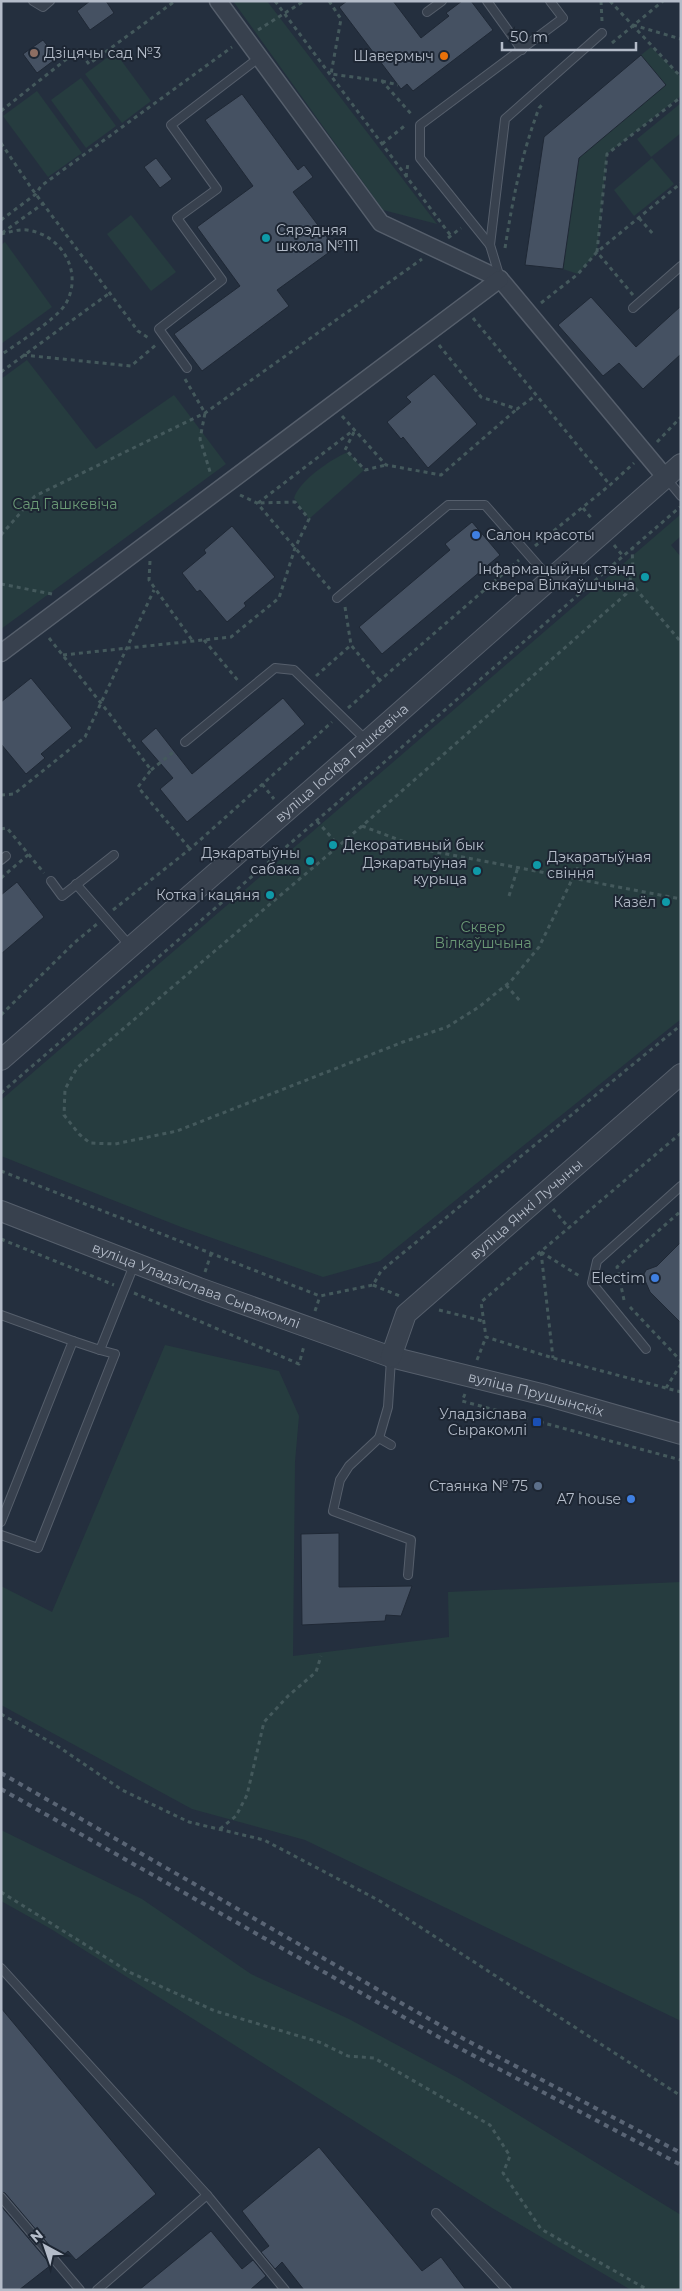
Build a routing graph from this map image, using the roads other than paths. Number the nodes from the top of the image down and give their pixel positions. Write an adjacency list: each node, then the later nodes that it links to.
1 (33, 1): 2 (lane)
2 (50, 1)
3 (218, 1): 10 (street)
4 (442, 1): 7 (lane)
5 (487, 1): 9 (lane)
6 (550, 1): 9 (lane)
7 (427, 12)
8 (602, 33): 11 (lane)
9 (522, 50): 11 (lane)
10 (260, 56): 13 (street); 15 (lane)
11 (490, 245): 13 (lane)
12 (681, 266): 14 (lane)
13 (500, 279): 17 (street); 21 (street)
14 (633, 308)
15 (187, 368)
16 (681, 464): 17 (street, вуліца Іосіфа Гашкевіча)
17 (666, 478): 18 (lane); 19 (street, вуліца Іосіфа Гашкевіча)
18 (681, 496)
19 (550, 579): 20 (lane); 23 (street, вуліца Іосіфа Гашкевіча)
20 (337, 598)
21 (1, 653)
22 (185, 742): 23 (lane)
23 (367, 742): 27 (street, вуліца Іосіфа Гашкевіча)
24 (114, 855): 26 (lane)
25 (50, 881): 26 (lane)
26 (76, 884): 27 (lane)
27 (132, 947): 28 (street, вуліца Іосіфа Гашкевіча)
28 (1, 1060)
29 (681, 1074): 37 (street, вуліца Янкі Лучыны)
30 (681, 1186): 36 (lane)
31 (1, 1211): 32 (street, вуліца Уладзіслава Сыракомлі)
32 (135, 1263): 35 (lane); 37 (street, вуліца Уладзіслава Сыракомлі)
33 (1, 1315): 34 (lane)
34 (73, 1341): 35 (lane); 41 (lane)
35 (100, 1350): 43 (lane)
36 (646, 1350)
37 (391, 1357): 38 (street, вуліца Прушынскіх); 39 (lane)
38 (681, 1434)
39 (380, 1438): 40 (lane); 44 (lane)
40 (391, 1445)
41 (4, 1509): 42 (lane)
42 (1, 1522)
43 (1, 1535)
44 (408, 1575)
45 (1, 1968): 46 (lane)
46 (207, 2195): 49 (lane); 51 (lane)
47 (1, 2197): 50 (lane)
48 (436, 2213): 52 (lane)
49 (98, 2289)
50 (80, 2290)
51 (285, 2290)
52 (507, 2290)

